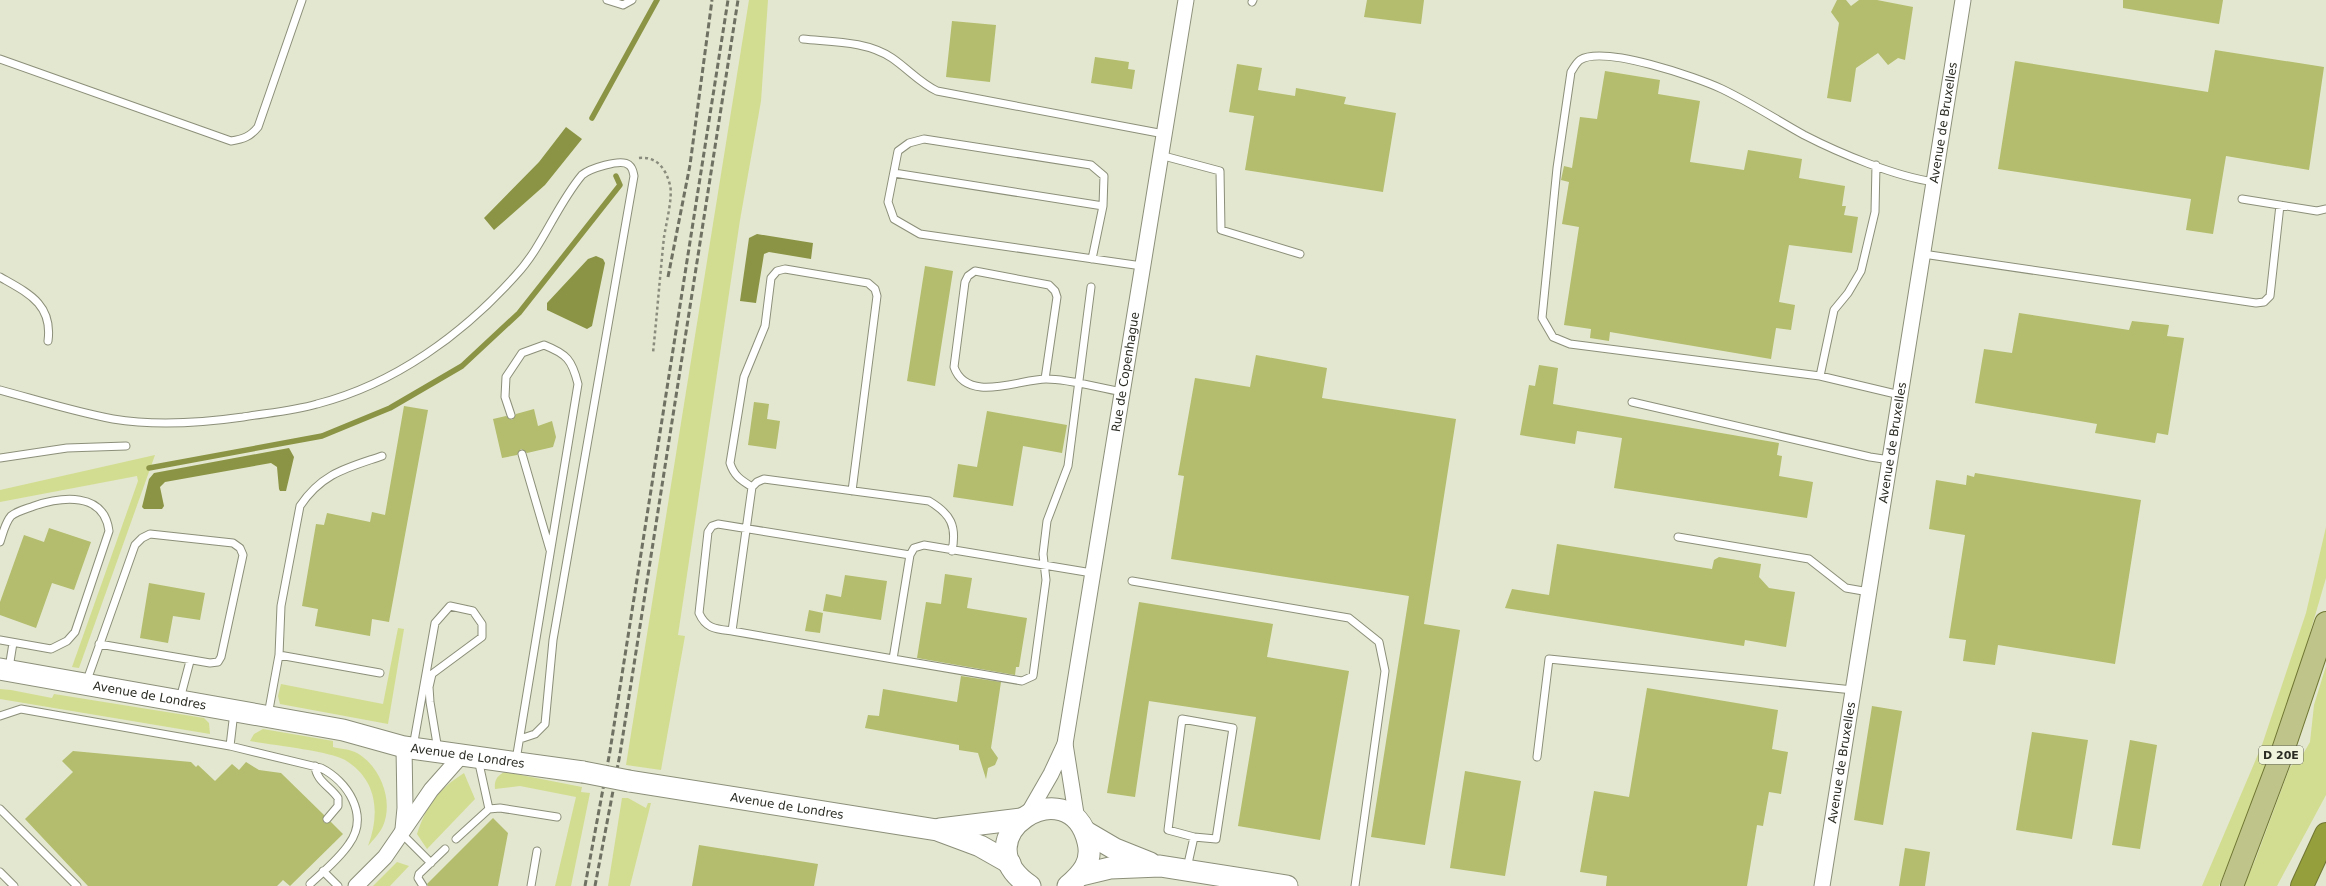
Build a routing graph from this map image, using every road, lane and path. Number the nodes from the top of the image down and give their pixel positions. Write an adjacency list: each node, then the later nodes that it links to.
1 (302, 0): 7 (lane)
2 (607, 0): 3 (lane)
3 (632, 0)
4 (1186, 0): 8 (street, Rue de Copenhague)
5 (1963, 0): 13 (street, Avenue de Bruxelles)
6 (803, 39): 8 (lane)
7 (1, 62)
8 (1164, 134): 9 (street, Rue de Copenhague)
9 (1160, 155): 18 (lane); 21 (street, Rue de Copenhague)
10 (628, 164): 25 (path); 29 (lane); 67 (lane)
11 (1876, 165): 13 (lane); 26 (lane); 26 (lane)
12 (894, 173): 16 (lane); 16 (lane); 20 (lane)
13 (1934, 182): 19 (street, Avenue de Bruxelles)
14 (2242, 199): 15 (lane)
15 (2280, 205): 17 (lane); 19 (lane)
16 (1103, 206): 20 (lane)
17 (2326, 209)
18 (1300, 254)
19 (1923, 254): 31 (street, Avenue de Bruxelles)
20 (1092, 259): 21 (lane)
21 (1142, 266): 30 (street, Rue de Copenhague)
22 (0, 277): 24 (lane)
23 (1091, 287): 28 (lane)
24 (48, 341)
25 (653, 353)
26 (1820, 376): 31 (lane)
27 (1045, 378): 27 (lane); 28 (lane)
28 (1080, 384): 30 (lane); 47 (lane)
29 (0, 390)
30 (1123, 392): 48 (street, Rue de Copenhague)
31 (1901, 395): 38 (street, Avenue de Bruxelles)
32 (1632, 402): 38 (lane)
33 (510, 415): 45 (lane)
34 (126, 446): 37 (lane)
35 (522, 454): 45 (lane)
36 (382, 456): 56 (lane)
37 (0, 458)
38 (1890, 460): 50 (street, Avenue de Bruxelles)
39 (752, 487): 40 (lane); 40 (lane); 41 (lane)
40 (852, 491): 44 (lane)
41 (746, 529): 46 (lane); 52 (lane); 52 (lane)
42 (1678, 537): 50 (lane)
43 (0, 542): 54 (lane)
44 (952, 551): 46 (lane); 47 (lane)
45 (550, 552): 67 (lane)
46 (910, 555): 57 (lane)
47 (1044, 566): 48 (lane); 57 (lane)
48 (1092, 573): 68 (street, Rue de Copenhague)
49 (1132, 581): 105 (lane)
50 (1869, 592): 62 (street, Avenue de Bruxelles)
51 (2326, 623): 107 (main road, D 20E)
52 (732, 632): 57 (lane)
53 (0, 640): 54 (lane)
54 (13, 643): 59 (lane)
55 (99, 644): 58 (lane); 58 (lane); 61 (lane)
56 (279, 655): 60 (lane); 66 (lane)
57 (893, 659)
58 (190, 660): 63 (lane)
59 (4, 670): 61 (street, Avenue de Londres)
60 (380, 673)
61 (85, 685): 63 (street, Avenue de Londres)
62 (1853, 690): 73 (lane); 106 (street, Avenue de Bruxelles)
63 (180, 702): 64 (street, Avenue de Londres)
64 (234, 711): 66 (street, Avenue de Londres); 69 (lane)
65 (0, 716): 69 (lane)
66 (267, 717): 70 (street, Avenue de Londres)
67 (520, 739): 74 (lane)
68 (1065, 744): 78 (street, Rue de Copenhague); 81 (street, Rue de Copenhague)
69 (230, 746): 75 (lane)
70 (408, 748): 71 (street, Avenue de Londres); 71 (lane); 83 (street)
71 (438, 752): 72 (street, Avenue de Londres)
72 (470, 756): 74 (street, Avenue de Londres); 77 (lane); 83 (street)
73 (1537, 756)
74 (516, 762): 82 (street, Avenue de Londres, bridge)
75 (315, 766): 80 (lane); 92 (lane)
76 (0, 809): 99 (lane)
77 (489, 809): 79 (lane); 86 (lane)
78 (1024, 816): 81 (street, Avenue de Londres); 82 (street, Avenue de Londres); 95 (street)
79 (557, 817)
80 (327, 819)
81 (1081, 826): 91 (street); 96 (street)
82 (937, 830): 95 (street, Avenue de Londres)
83 (402, 834): 90 (lane); 101 (street)
84 (2326, 834): 108 (highway)
85 (1194, 837): 85 (lane); 93 (lane)
86 (456, 839)
87 (2326, 846): 108 (highway)
88 (445, 849): 90 (lane)
89 (537, 851): 103 (lane)
90 (431, 863): 102 (lane)
91 (1160, 866): 93 (street); 96 (street)
92 (323, 871): 97 (lane); 100 (lane)
93 (1186, 871): 104 (street)
94 (0, 872): 98 (lane)
95 (1021, 879)
96 (1075, 880)
97 (310, 884)
98 (14, 886)
99 (77, 886)
100 (338, 886)
101 (356, 886)
102 (423, 886)
103 (531, 886)
104 (1287, 886)
105 (1355, 886)
106 (1822, 886)
107 (2232, 886)
108 (2304, 886)

